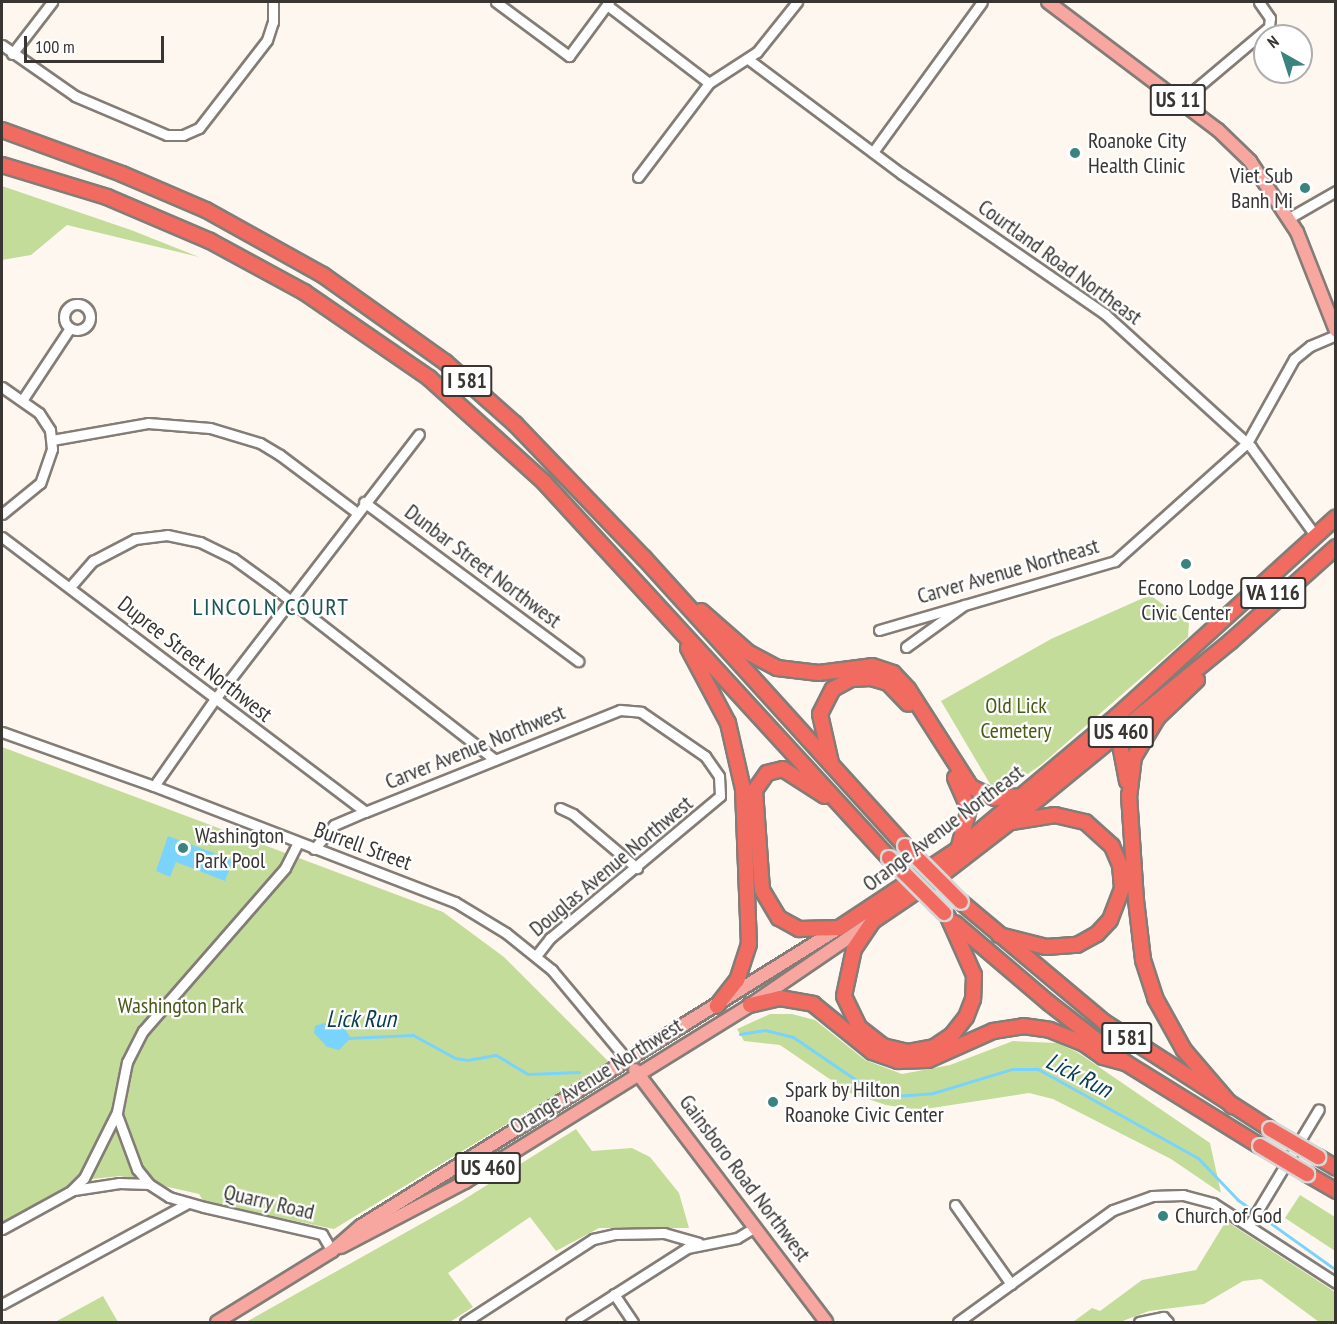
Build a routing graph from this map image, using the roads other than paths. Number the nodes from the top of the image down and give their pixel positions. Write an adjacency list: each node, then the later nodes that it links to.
1 (52, 2): 10 (street)
2 (273, 2): 10 (street)
3 (495, 2): 8 (street)
4 (797, 2): 11 (street)
5 (982, 2): 15 (street)
6 (1048, 2): 13 (main road, US 11)
7 (1259, 2): 13 (street)
8 (608, 3): 12 (street)
9 (2, 45): 10 (street)
10 (12, 54)
11 (748, 59): 12 (street); 15 (street, Courtland Road Northeast)
12 (709, 83): 17 (street)
13 (1180, 102): 19 (main road, US 11)
14 (2, 130): 36 (highway, I 581)
15 (873, 152): 26 (street, Courtland Road Northeast)
16 (2, 165): 41 (highway, I 581)
17 (638, 177)
18 (1335, 191): 19 (street)
19 (1289, 218): 21 (main road, US 11)
20 (70, 328): 23 (street)
21 (1335, 333): 26 (street, Carver Avenue Northeast)
22 (2, 387): 23 (street)
23 (23, 399): 25 (street)
24 (418, 434): 27 (street)
25 (52, 440): 28 (street); 29 (street)
26 (1247, 443): 31 (street, Courtland Road Northeast); 39 (street, Carver Avenue Northeast)
27 (364, 502): 28 (street); 46 (street, Dunbar Street Northwest)
28 (356, 512): 40 (street)
29 (2, 514)
30 (1335, 517): 31 (highway, Orange Avenue Northeast / US 460)
31 (1316, 534): 54 (highway, Orange Avenue Northeast / US 460)
32 (2, 537): 37 (street, Dupree Street Northwest)
33 (1335, 537): 45 (highway, VA 116)
34 (1335, 547): 38 (highway, Orange Avenue Northeast / US 460)
35 (1335, 558): 38 (highway, VA 116)
36 (660, 575): 51 (highway, I 581); 54 (highway)
37 (70, 587): 40 (street); 47 (street, Dupree Street Northwest)
38 (1285, 592): 43 (highway, Orange Avenue Northeast / US 460)
39 (970, 600): 42 (street, Carver Avenue Northeast); 44 (street)
40 (289, 601): 47 (street); 50 (street)
41 (675, 625): 55 (highway, I 581); 70 (highway)
42 (879, 630)
43 (1231, 641): 45 (highway, Orange Avenue Northeast / US 460); 53 (highway)
44 (906, 647)
45 (1217, 654): 49 (highway, Orange Avenue Northeast / US 460)
46 (578, 661)
47 (215, 699): 52 (street); 58 (street, Dupree Street Northwest)
48 (2, 732): 52 (street, Burrell Street)
49 (1118, 734): 53 (highway); 59 (highway, Orange Avenue Northeast / US 460)
50 (495, 760): 56 (street, Carver Avenue Northwest); 58 (street, Carver Avenue Northwest)
51 (833, 768): 62 (highway); 67 (highway, I 581, bridge)
52 (154, 786): 60 (street, Burrell Street)
53 (1129, 795): 74 (highway)
54 (1024, 796): 62 (highway, Orange Avenue Northeast / US 460)
55 (838, 802): 64 (highway, I 581, bridge); 66 (highway)
56 (712, 806): 63 (street, Douglas Avenue Northwest)
57 (560, 808): 63 (street)
58 (365, 812): 61 (street, Carver Avenue Northwest)
59 (1010, 822): 65 (highway, Orange Avenue Northeast / US 460); 67 (highway)
60 (298, 843): 61 (street, Burrell Street); 76 (street)
61 (314, 849): 68 (street, Burrell Street)
62 (957, 850): 66 (highway, Orange Avenue Northeast / US 460)
63 (637, 868): 68 (street, Douglas Avenue Northwest)
64 (946, 915): 65 (highway); 72 (highway, I 581)
65 (873, 921): 69 (main road, Orange Avenue Northwest / US 460)
66 (840, 928): 70 (main road, Orange Avenue Northwest / US 460)
67 (995, 933): 74 (highway, I 581)
68 (536, 956): 71 (street, Burrell Street)
69 (750, 1005): 72 (highway); 73 (main road, Orange Avenue Northwest / US 460)
70 (717, 1006): 71 (main road, Orange Avenue Northwest / US 460)
71 (628, 1061): 73 (main road, Gainsboro Road Northwest); 87 (main road, Orange Avenue Northwest / US 460)
72 (1126, 1063): 80 (highway, I 581, bridge)
73 (639, 1074): 84 (main road, Gainsboro Road Northwest); 87 (main road, Orange Avenue Northwest / US 460)
74 (1232, 1106): 77 (highway, I 581, bridge)
75 (1318, 1109): 83 (street)
76 (117, 1112): 78 (street); 79 (street)
77 (1335, 1168)
78 (149, 1184): 79 (street); 81 (street, Quarry Road)
79 (70, 1191): 85 (street)
80 (1335, 1191)
81 (188, 1203): 87 (street, Quarry Road); 91 (street)
82 (955, 1206): 89 (street)
83 (1249, 1225): 88 (street); 89 (street)
84 (755, 1227): 86 (street); 96 (main road, Gainsboro Road Northwest)
85 (2, 1229)
86 (699, 1243): 90 (street); 93 (street)
87 (332, 1251): 92 (main road, Orange Avenue Northwest / US 460)
88 (1335, 1283)
89 (1011, 1284): 97 (street)
90 (614, 1294): 94 (street); 95 (street)
91 (2, 1304)
92 (216, 1323)
93 (465, 1323)
94 (571, 1323)
95 (633, 1323)
96 (826, 1323)
97 (958, 1323)
98 (1139, 1323): 99 (street)
99 (1168, 1323)

